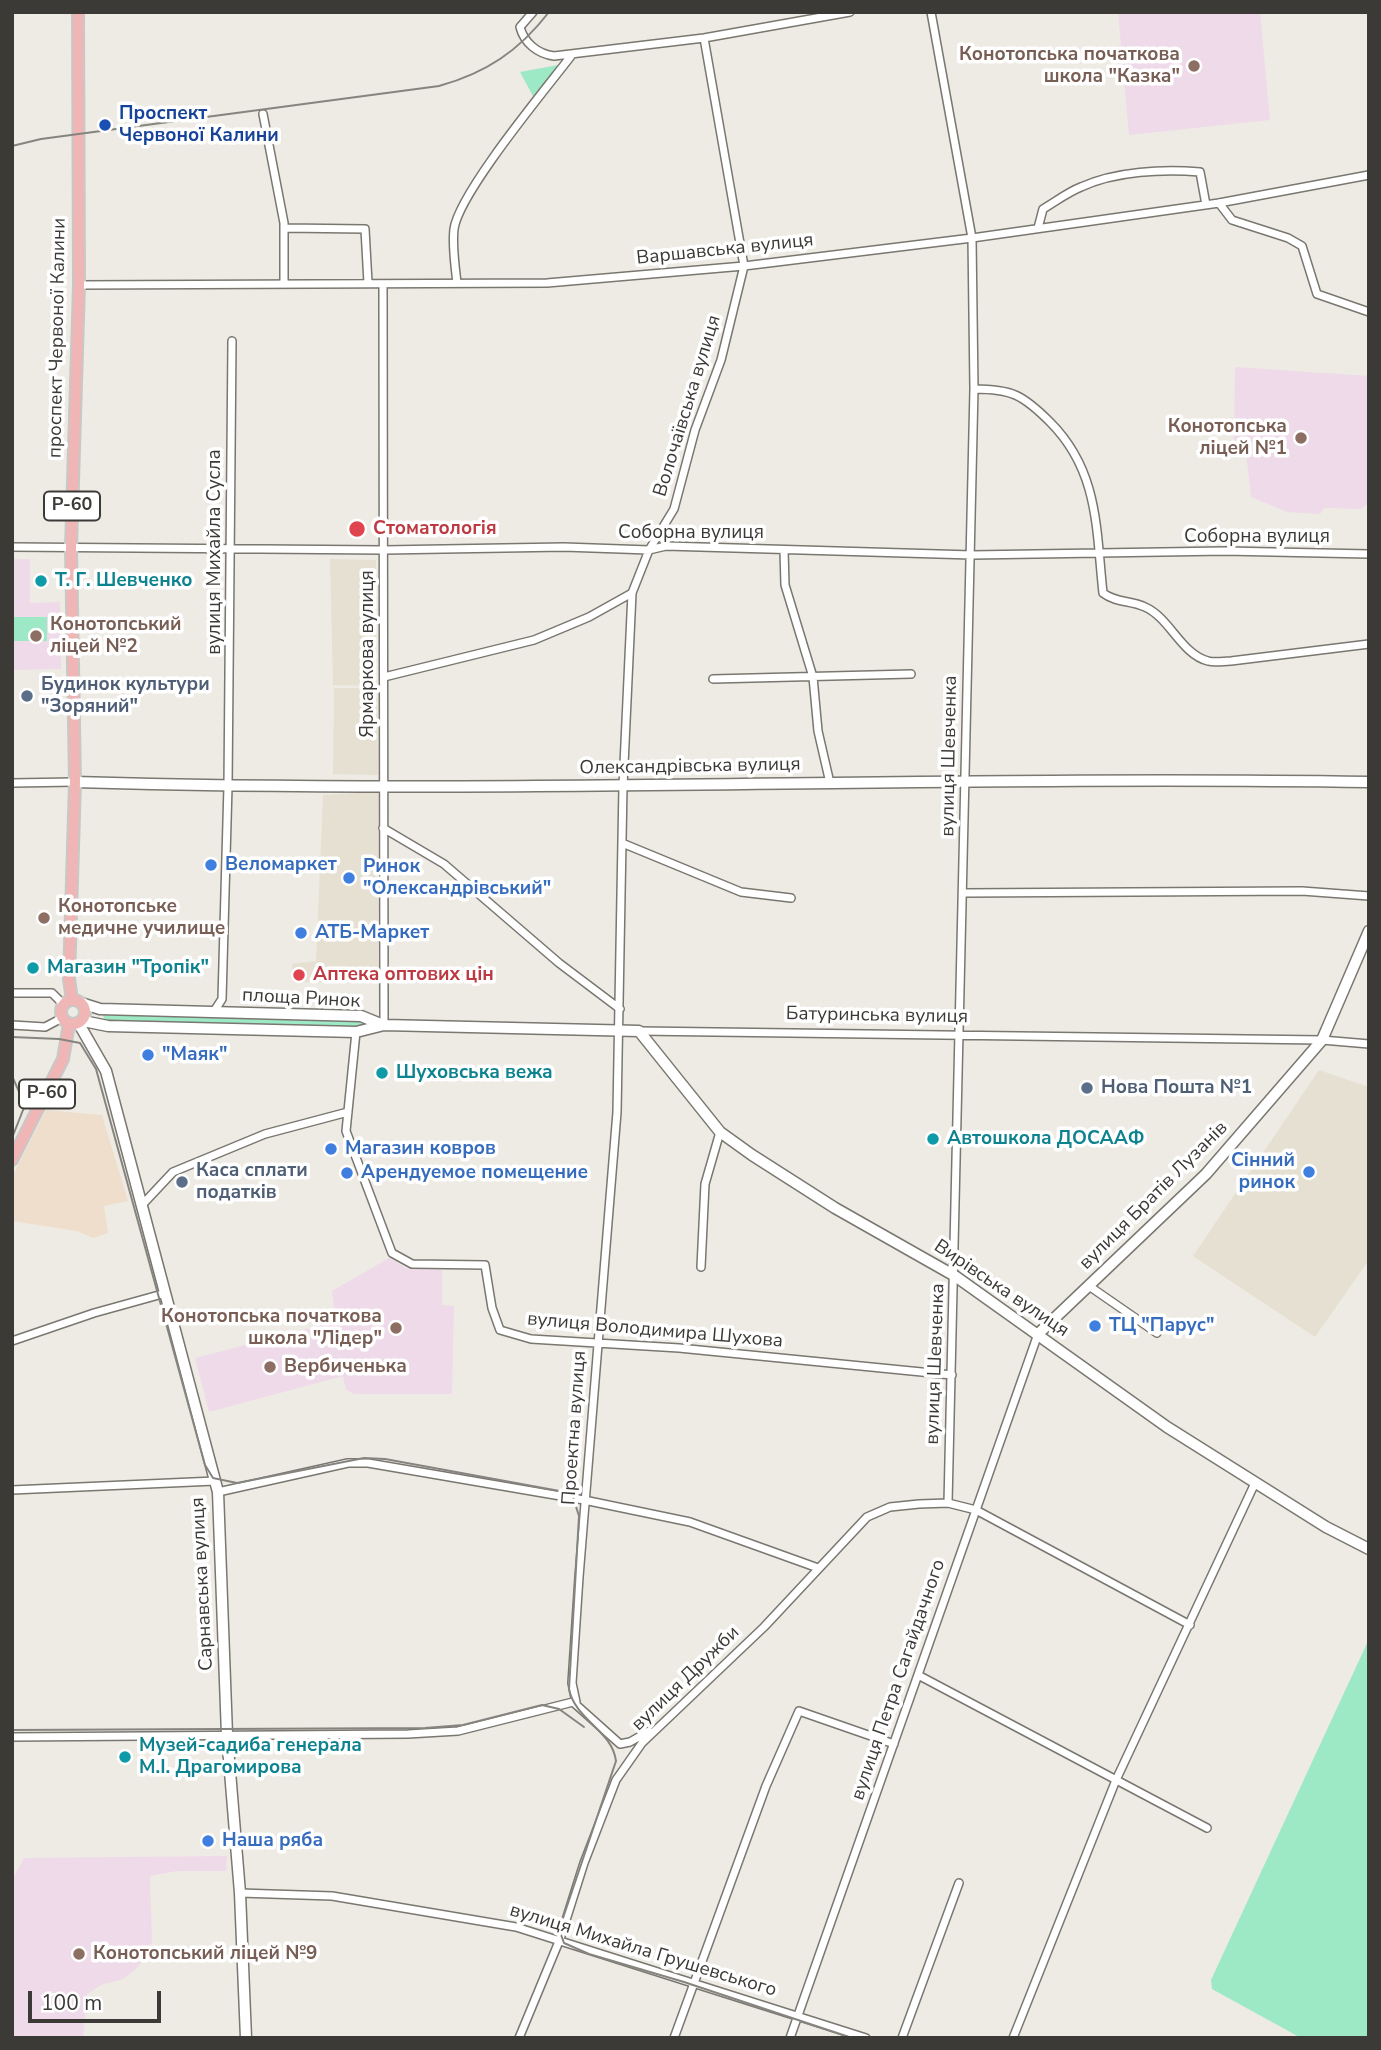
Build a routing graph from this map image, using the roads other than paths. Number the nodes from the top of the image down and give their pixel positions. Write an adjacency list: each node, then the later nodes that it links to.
1 (78, 12): 19 (main road, проспект Червоної Калини / Р-60)
2 (533, 12): 6 (street)
3 (850, 12): 5 (street)
4 (931, 12): 13 (street, вулиця Шевченка)
5 (704, 38): 6 (street); 14 (street, Волочаївська вулиця)
6 (571, 56): 17 (street)
7 (263, 114): 11 (street)
8 (1369, 175): 9 (street, Варшавська вулиця)
9 (1219, 203): 10 (street, Варшавська вулиця); 20 (street)
10 (1206, 205): 12 (street, Варшавська вулиця); 12 (street)
11 (285, 228): 15 (street); 16 (street)
12 (1038, 228): 13 (street, Варшавська вулиця)
13 (972, 238): 14 (street, Варшавська вулиця); 22 (street, вулиця Шевченка)
14 (744, 266): 17 (street, Варшавська вулиця); 27 (street, Волочаївська вулиця)
15 (284, 283): 16 (street, Варшавська вулиця); 19 (street, Варшавська вулиця)
16 (368, 283): 18 (street, Варшавська вулиця)
17 (457, 283): 18 (street, Варшавська вулиця)
18 (383, 284): 26 (street, Ярмаркова вулиця)
19 (79, 285): 24 (main road, проспект Червоної Калини / Р-60)
20 (1369, 312)
21 (232, 341): 25 (street, вулиця Михайла Сусла)
22 (974, 389): 30 (street, вулиця Шевченка); 31 (street)
23 (12, 547): 24 (street, Соборна вулиця)
24 (71, 547): 25 (street, Соборна вулиця); 38 (main road, проспект Червоної Калини / Р-60)
25 (232, 548): 26 (street, Соборна вулиця); 43 (street, вулиця Михайла Сусла)
26 (384, 550): 27 (street, Соборна вулиця); 35 (street, Ярмаркова вулиця)
27 (649, 550): 28 (street, Соборна вулиця); 32 (street, Волочаївська вулиця)
28 (784, 550): 30 (street, Соборна вулиця); 36 (street)
29 (1369, 554): 31 (street, Соборна вулиця)
30 (972, 555): 31 (street, Соборна вулиця); 39 (street, вулиця Шевченка)
31 (1099, 556): 33 (street)
32 (632, 593): 35 (street); 45 (street, Волочаївська вулиця)
33 (1369, 644)
34 (911, 674): 36 (street)
35 (384, 677): 44 (street, Ярмаркова вулиця)
36 (813, 677): 37 (street); 42 (street)
37 (713, 679)
38 (75, 782): 41 (street, Олександрівська вулиця); 43 (main road, Олександрівська вулиця); 53 (main road, проспект Червоної Калини / Р-60)
39 (964, 782): 40 (main road, Олександрівська вулиця); 42 (main road, Олександрівська вулиця); 48 (street, вулиця Шевченка)
40 (1369, 782)
41 (12, 783)
42 (830, 783): 45 (main road, Олександрівська вулиця)
43 (228, 786): 44 (main road, Олександрівська вулиця); 55 (street, вулиця Михайла Сусла)
44 (383, 786): 45 (main road, Олександрівська вулиця); 46 (street, Ярмаркова вулиця)
45 (623, 786): 47 (street, Волочаївська вулиця)
46 (383, 828): 54 (street); 58 (street, Ярмаркова вулиця)
47 (622, 844): 50 (street); 54 (street, Волочаївська вулиця)
48 (964, 893): 49 (street); 62 (street, вулиця Шевченка)
49 (1369, 896)
50 (792, 898)
51 (1369, 931): 63 (main road, вулиця Братів Лузанів)
52 (12, 993): 53 (street)
53 (72, 1002): 55 (main road, площа Ринок); 56 (main road, Р-60); 56 (main road, Р-60)
54 (620, 1009): 59 (street, Волочаївська вулиця)
55 (214, 1013): 58 (main road, площа Ринок)
56 (73, 1022): 57 (street); 61 (main road, площа Ринок); 67 (main road, Р-60); 68 (main road, Сарнавська вулиця)
57 (12, 1025)
58 (384, 1025): 59 (main road, Батуринська вулиця); 61 (main road, площа Ринок)
59 (619, 1030): 60 (main road, Батуринська вулиця); 76 (street, Проектна вулиця)
60 (639, 1031): 62 (street, Батуринська вулиця); 66 (main road, Вирівська вулиця)
61 (356, 1032): 65 (street, вулиця Володимира Шухова)
62 (959, 1034): 63 (street, Батуринська вулиця); 70 (street, вулиця Шевченка)
63 (1322, 1040): 64 (street, Батуринська вулиця); 71 (main road, вулиця Братів Лузанів)
64 (1369, 1044)
65 (348, 1112): 68 (street); 76 (street, вулиця Володимира Шухова)
66 (720, 1132): 69 (street); 70 (main road, Вирівська вулиця)
67 (12, 1160)
68 (142, 1205): 72 (main road, Сарнавська вулиця)
69 (701, 1267)
70 (955, 1276): 74 (main road, Вирівська вулиця); 77 (street, вулиця Шевченка)
71 (1089, 1286): 73 (street); 74 (main road, вулиця Братів Лузанів)
72 (166, 1293): 75 (street); 78 (main road, Сарнавська вулиця)
73 (1157, 1333)
74 (1038, 1334): 79 (main road, Вирівська вулиця); 84 (street, вулиця Петра Сагайдачного)
75 (12, 1340)
76 (597, 1342): 77 (street, вулиця Володимира Шухова); 82 (street, Проектна вулиця)
77 (952, 1375): 83 (street, вулиця Шевченка)
78 (215, 1481): 80 (street); 81 (main road, Сарнавська вулиця)
79 (1255, 1483): 85 (main road, Вирівська вулиця); 87 (street)
80 (12, 1490)
81 (218, 1492): 82 (street); 91 (main road, Сарнавська вулиця)
82 (584, 1500): 86 (street); 89 (street, Проектна вулиця)
83 (948, 1503): 84 (street, вулиця Дружби); 86 (street, вулиця Дружби)
84 (976, 1510): 87 (street, вулиця Дружби); 88 (street, вулиця Петра Сагайдачного)
85 (1369, 1549)
86 (818, 1568): 90 (street, вулиця Дружби)
87 (1191, 1625): 96 (street)
88 (918, 1675): 94 (street, вулиця Петра Сагайдачного); 96 (street)
89 (576, 1702): 91 (street); 93 (street)
90 (663, 1720): 93 (street); 95 (street, вулиця Дружби)
91 (227, 1735): 92 (street); 99 (main road, Сарнавська вулиця)
92 (12, 1737)
93 (620, 1744): 95 (street)
94 (894, 1744): 101 (street); 102 (street, вулиця Петра Сагайдачного)
95 (627, 1763): 100 (street, вулиця Дружби)
96 (1116, 1780): 97 (street); 109 (street)
97 (1207, 1828)
98 (958, 1884): 108 (street)
99 (240, 1893): 100 (street, вулиця Михайла Грушевського); 103 (main road, Сарнавська вулиця)
100 (560, 1939): 101 (street, вулиця Михайла Грушевського); 104 (street, вулиця Дружби)
101 (696, 1982): 102 (street, вулиця Михайла Грушевського); 105 (street)
102 (799, 2015): 106 (street, вулиця Петра Сагайдачного); 107 (street, вулиця Михайла Грушевського)
103 (246, 2038)
104 (519, 2038)
105 (674, 2038)
106 (790, 2038)
107 (866, 2038)
108 (902, 2038)
109 (1013, 2038)

